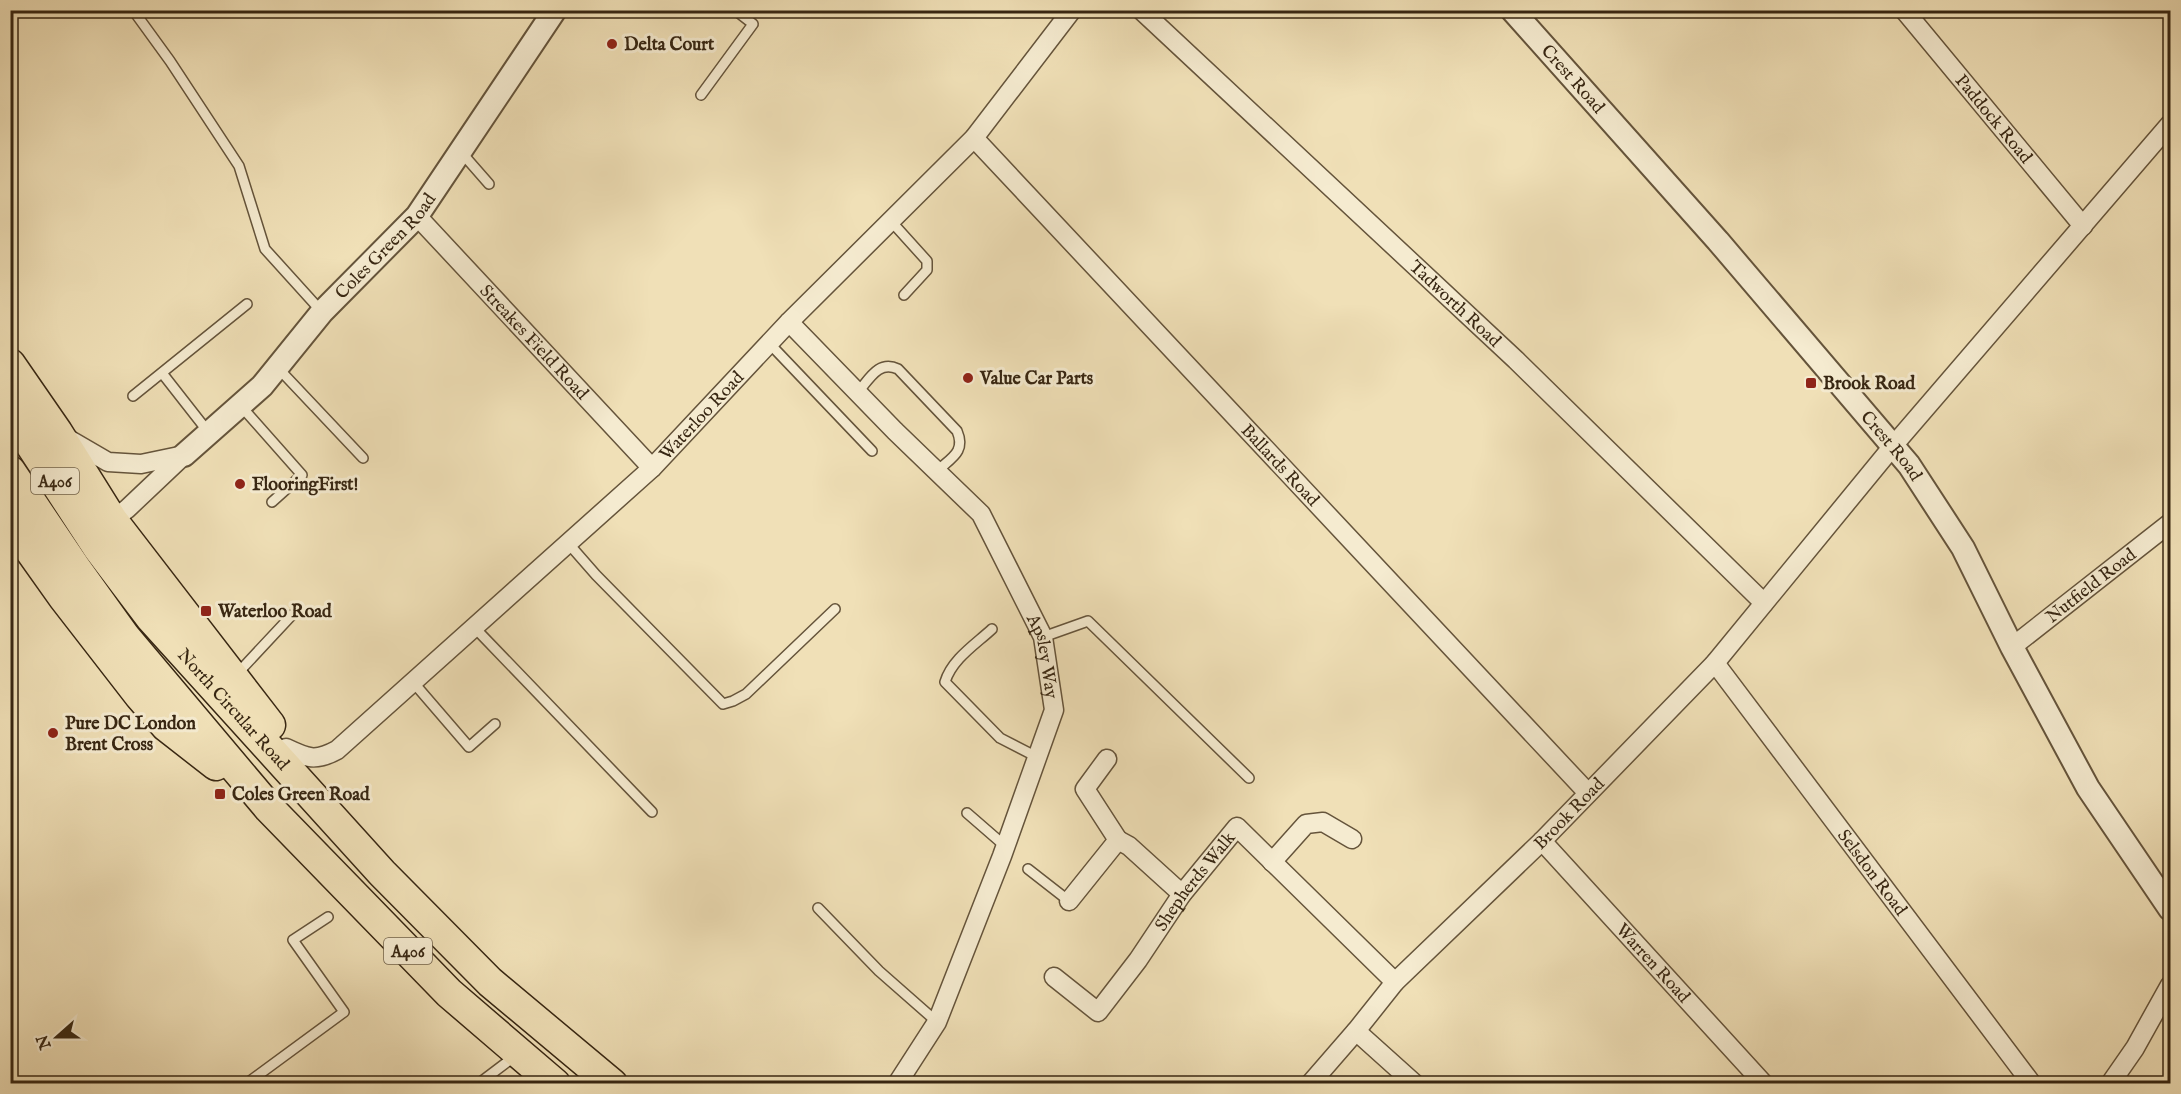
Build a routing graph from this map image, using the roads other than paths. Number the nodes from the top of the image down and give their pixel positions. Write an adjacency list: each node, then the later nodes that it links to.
1 (133, 10): 18 (lane)
2 (555, 10): 11 (street, Coles Green Road)
3 (735, 10): 8 (lane)
4 (1072, 10): 10 (street, Waterloo Road)
5 (1141, 10): 42 (street, Tadworth Road)
6 (1512, 10): 30 (street, Crest Road)
7 (1904, 10): 15 (street, Paddock Road)
8 (701, 95)
9 (2170, 124): 15 (street, Brook Road)
10 (974, 138): 14 (street, Waterloo Road); 57 (street, Ballards Road)
11 (461, 152): 12 (lane); 13 (street, Coles Green Road)
12 (489, 184)
13 (417, 216): 18 (street, Coles Green Road); 34 (street, Streakes Field Road)
14 (890, 220): 16 (lane); 19 (street, Waterloo Road)
15 (2083, 226): 30 (street, Brook Road)
16 (904, 295)
17 (247, 304): 23 (lane)
18 (322, 312): 22 (street, Coles Green Road)
19 (789, 322): 20 (street, Waterloo Road); 24 (street, Apsley Way)
20 (769, 343): 31 (lane); 34 (street, Waterloo Road)
21 (10, 364): 28 (highway, A406)
22 (276, 367): 26 (street, Coles Green Road); 33 (lane)
23 (162, 373): 25 (lane); 29 (lane)
24 (858, 392): 36 (street, Apsley Way); 36 (lane)
25 (133, 396)
26 (240, 405): 29 (street, Coles Green Road); 37 (lane)
27 (10, 413): 61 (highway, North Circular Road / A406)
28 (57, 432): 32 (street, Coles Green Road); 38 (highway, A406)
29 (209, 433): 32 (street, Coles Green Road)
30 (1893, 446): 42 (street, Brook Road); 48 (street, Crest Road)
31 (872, 452)
32 (184, 455): 38 (street, Coles Green Road)
33 (363, 458)
34 (652, 468): 41 (street, Waterloo Road)
35 (10, 471): 58 (highway, North Circular Road / A406)
36 (937, 471): 47 (street, Apsley Way)
37 (272, 502)
38 (112, 520): 50 (highway, A406)
39 (10, 522): 58 (highway, A406)
40 (2170, 523): 48 (street, Nutfield Road)
41 (568, 543): 43 (lane); 45 (street, Waterloo Road)
42 (1764, 603): 49 (street, Brook Road)
43 (835, 609)
44 (292, 615): 50 (lane)
45 (474, 627): 51 (street, Waterloo Road); 59 (lane)
46 (992, 629): 54 (lane)
47 (1043, 637): 54 (street, Apsley Way); 56 (lane)
48 (2012, 647): 71 (street, Crest Road)
49 (1714, 663): 57 (street, Brook Road); 87 (street, Selsdon Road)
50 (235, 677): 53 (highway, A406)
51 (412, 682): 52 (lane); 53 (street, Waterloo Road)
52 (495, 724)
53 (286, 748): 61 (highway, A406)
54 (1037, 757): 65 (street, Apsley Way)
55 (1107, 759): 63 (street)
56 (1249, 778)
57 (1588, 793): 64 (street, Brook Road)
58 (270, 808): 78 (highway, North Circular Road / A406)
59 (652, 812)
60 (967, 813): 65 (lane)
61 (343, 829): 82 (highway, North Circular Road / A406)
62 (1352, 838): 66 (street)
63 (1118, 840): 68 (street); 69 (street)
64 (1542, 841): 74 (street, Brook Road); 86 (street, Warren Road)
65 (1005, 846): 76 (street, Apsley Way)
66 (1272, 862): 68 (street, Shepherds Walk); 74 (street, Shepherds Walk)
67 (1028, 869): 69 (lane)
68 (1182, 894): 73 (street, Shepherds Walk)
69 (1070, 901)
70 (818, 908): 76 (lane)
71 (2170, 909)
72 (328, 917): 79 (lane)
73 (1054, 977)
74 (1395, 982): 77 (street, Brook Road)
75 (2170, 985): 88 (street)
76 (937, 1022): 83 (street, Apsley Way)
77 (1356, 1031): 84 (street, Brook Road); 85 (street)
78 (519, 1052): 80 (lane); 81 (highway, North Circular Road / A406)
79 (246, 1083)
80 (478, 1083)
81 (555, 1083)
82 (612, 1083)
83 (897, 1083)
84 (1310, 1083)
85 (1415, 1083)
86 (1764, 1083)
87 (2032, 1083)
88 (2110, 1083)

